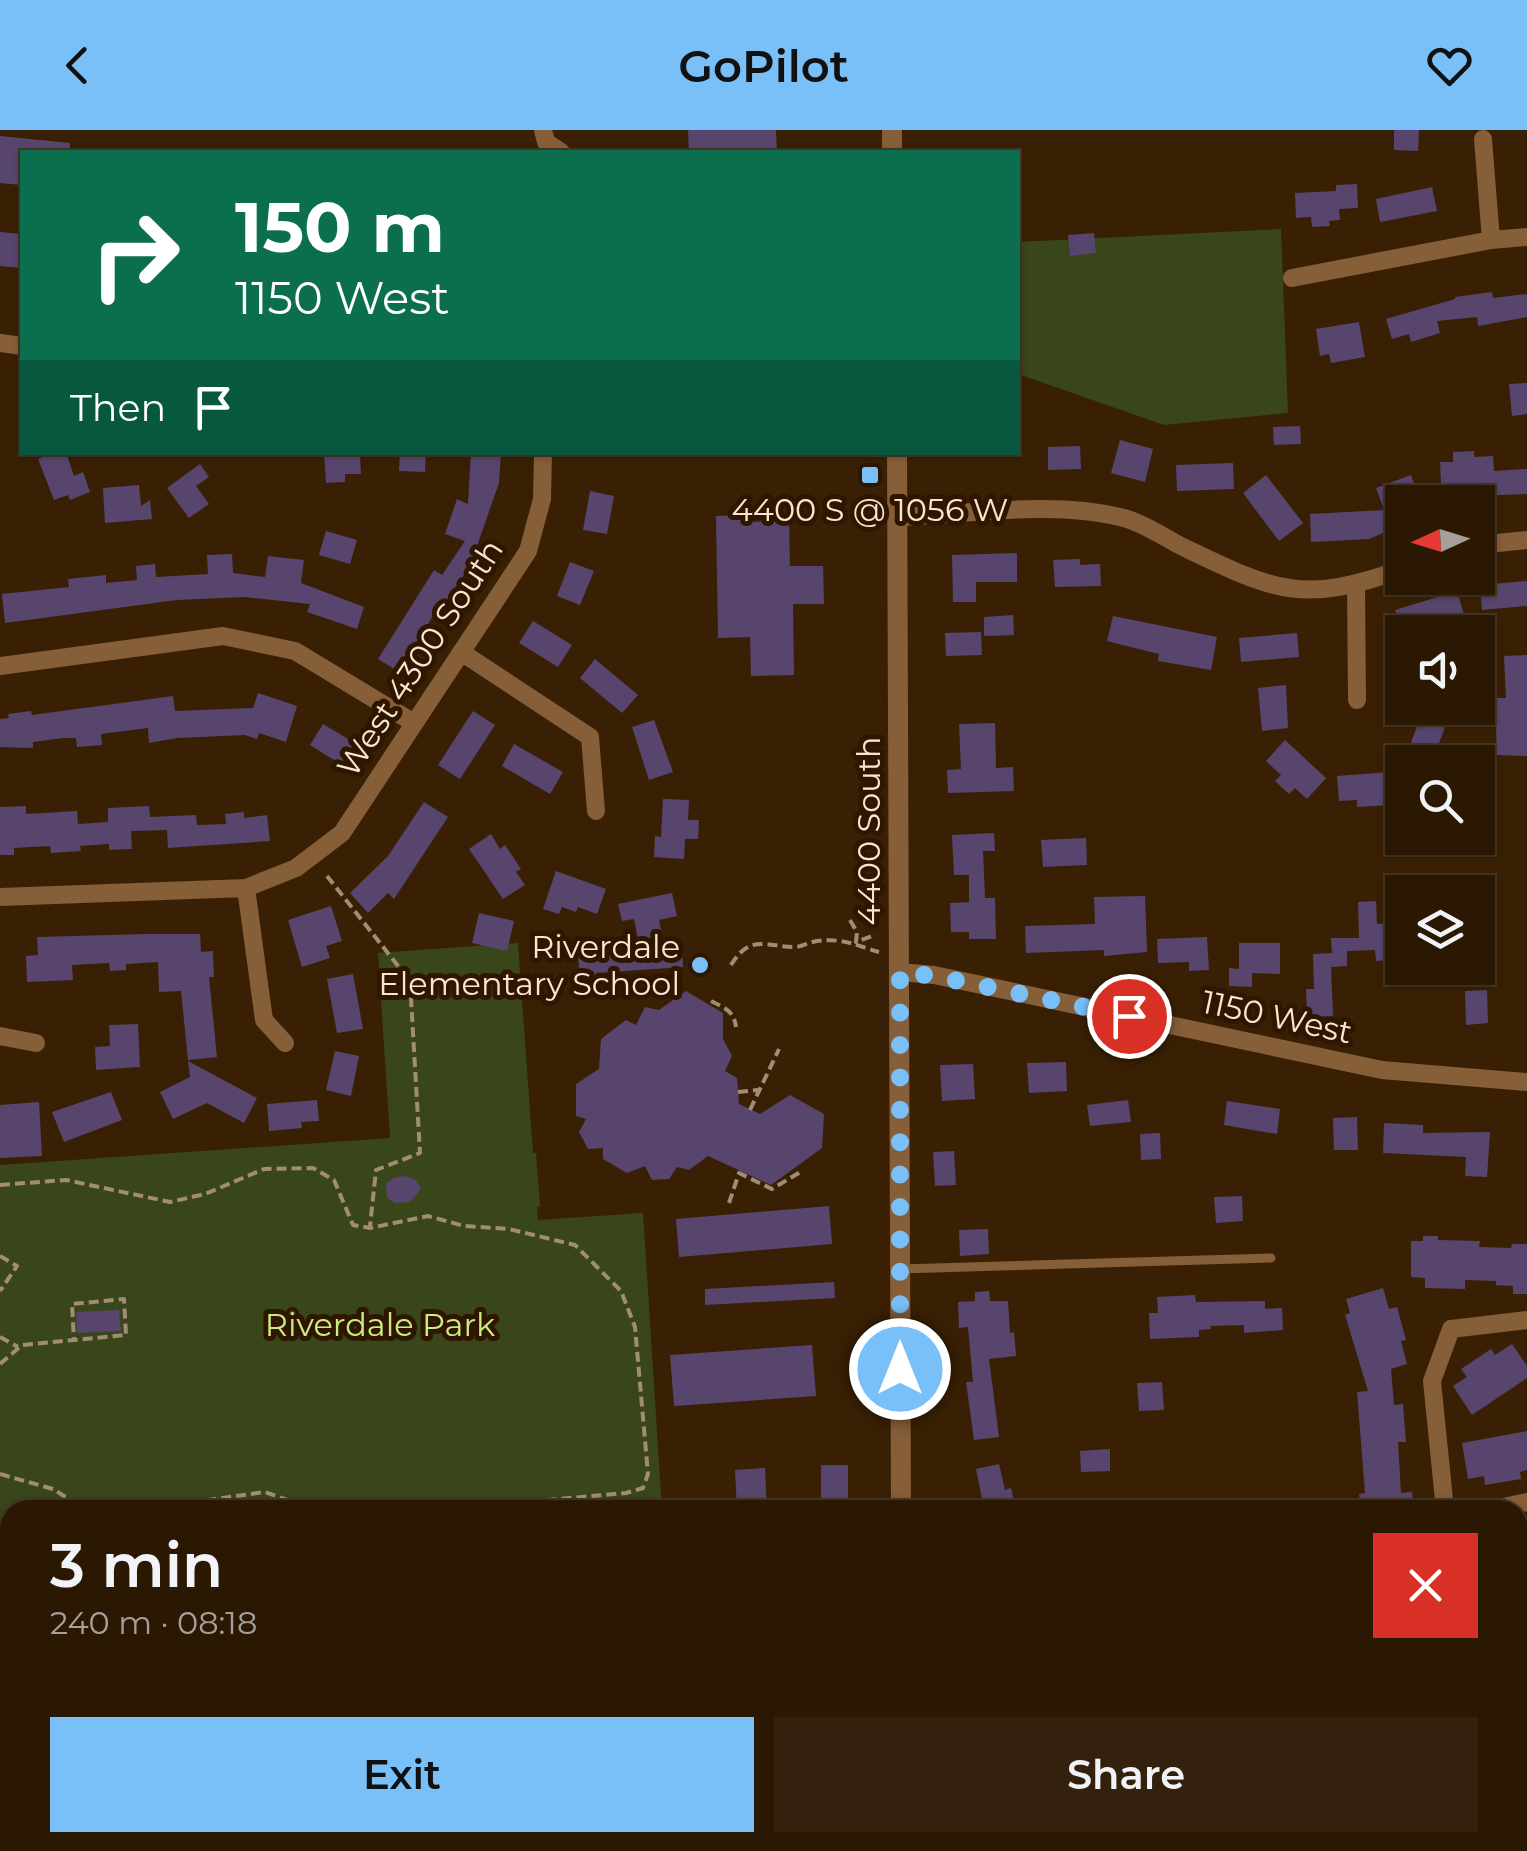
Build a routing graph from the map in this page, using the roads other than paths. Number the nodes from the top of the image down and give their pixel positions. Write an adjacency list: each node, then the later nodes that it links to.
1 (543, 130): 3 (street)
2 (1483, 139): 5 (street)
3 (558, 150)
4 (1527, 238): 5 (street)
5 (1491, 240): 6 (street)
6 (1292, 278)
7 (543, 455): 14 (street, West 4300 South)
8 (896, 455): 9 (street, 4400 South)
9 (897, 517): 13 (street); 21 (street, 4400 South)
10 (1527, 540): 11 (street)
11 (1495, 543)
12 (1385, 575): 13 (street)
13 (1356, 586): 16 (street)
14 (461, 652): 17 (street, West 4300 South); 18 (street)
15 (0, 666): 17 (street)
16 (1357, 700)
17 (414, 723): 19 (street, West 4300 South)
18 (596, 811)
19 (246, 888): 20 (street, West 4300 South); 24 (street)
20 (0, 898)
21 (900, 972): 25 (street, 1150 West); 27 (street, 4400 South)
22 (0, 1036): 23 (street)
23 (36, 1043)
24 (285, 1044)
25 (1527, 1082)
26 (1271, 1258): 27 (lane)
27 (900, 1268): 29 (street, 4400 South)
28 (1527, 1320): 30 (street)
29 (901, 1500)
30 (1443, 1500)

